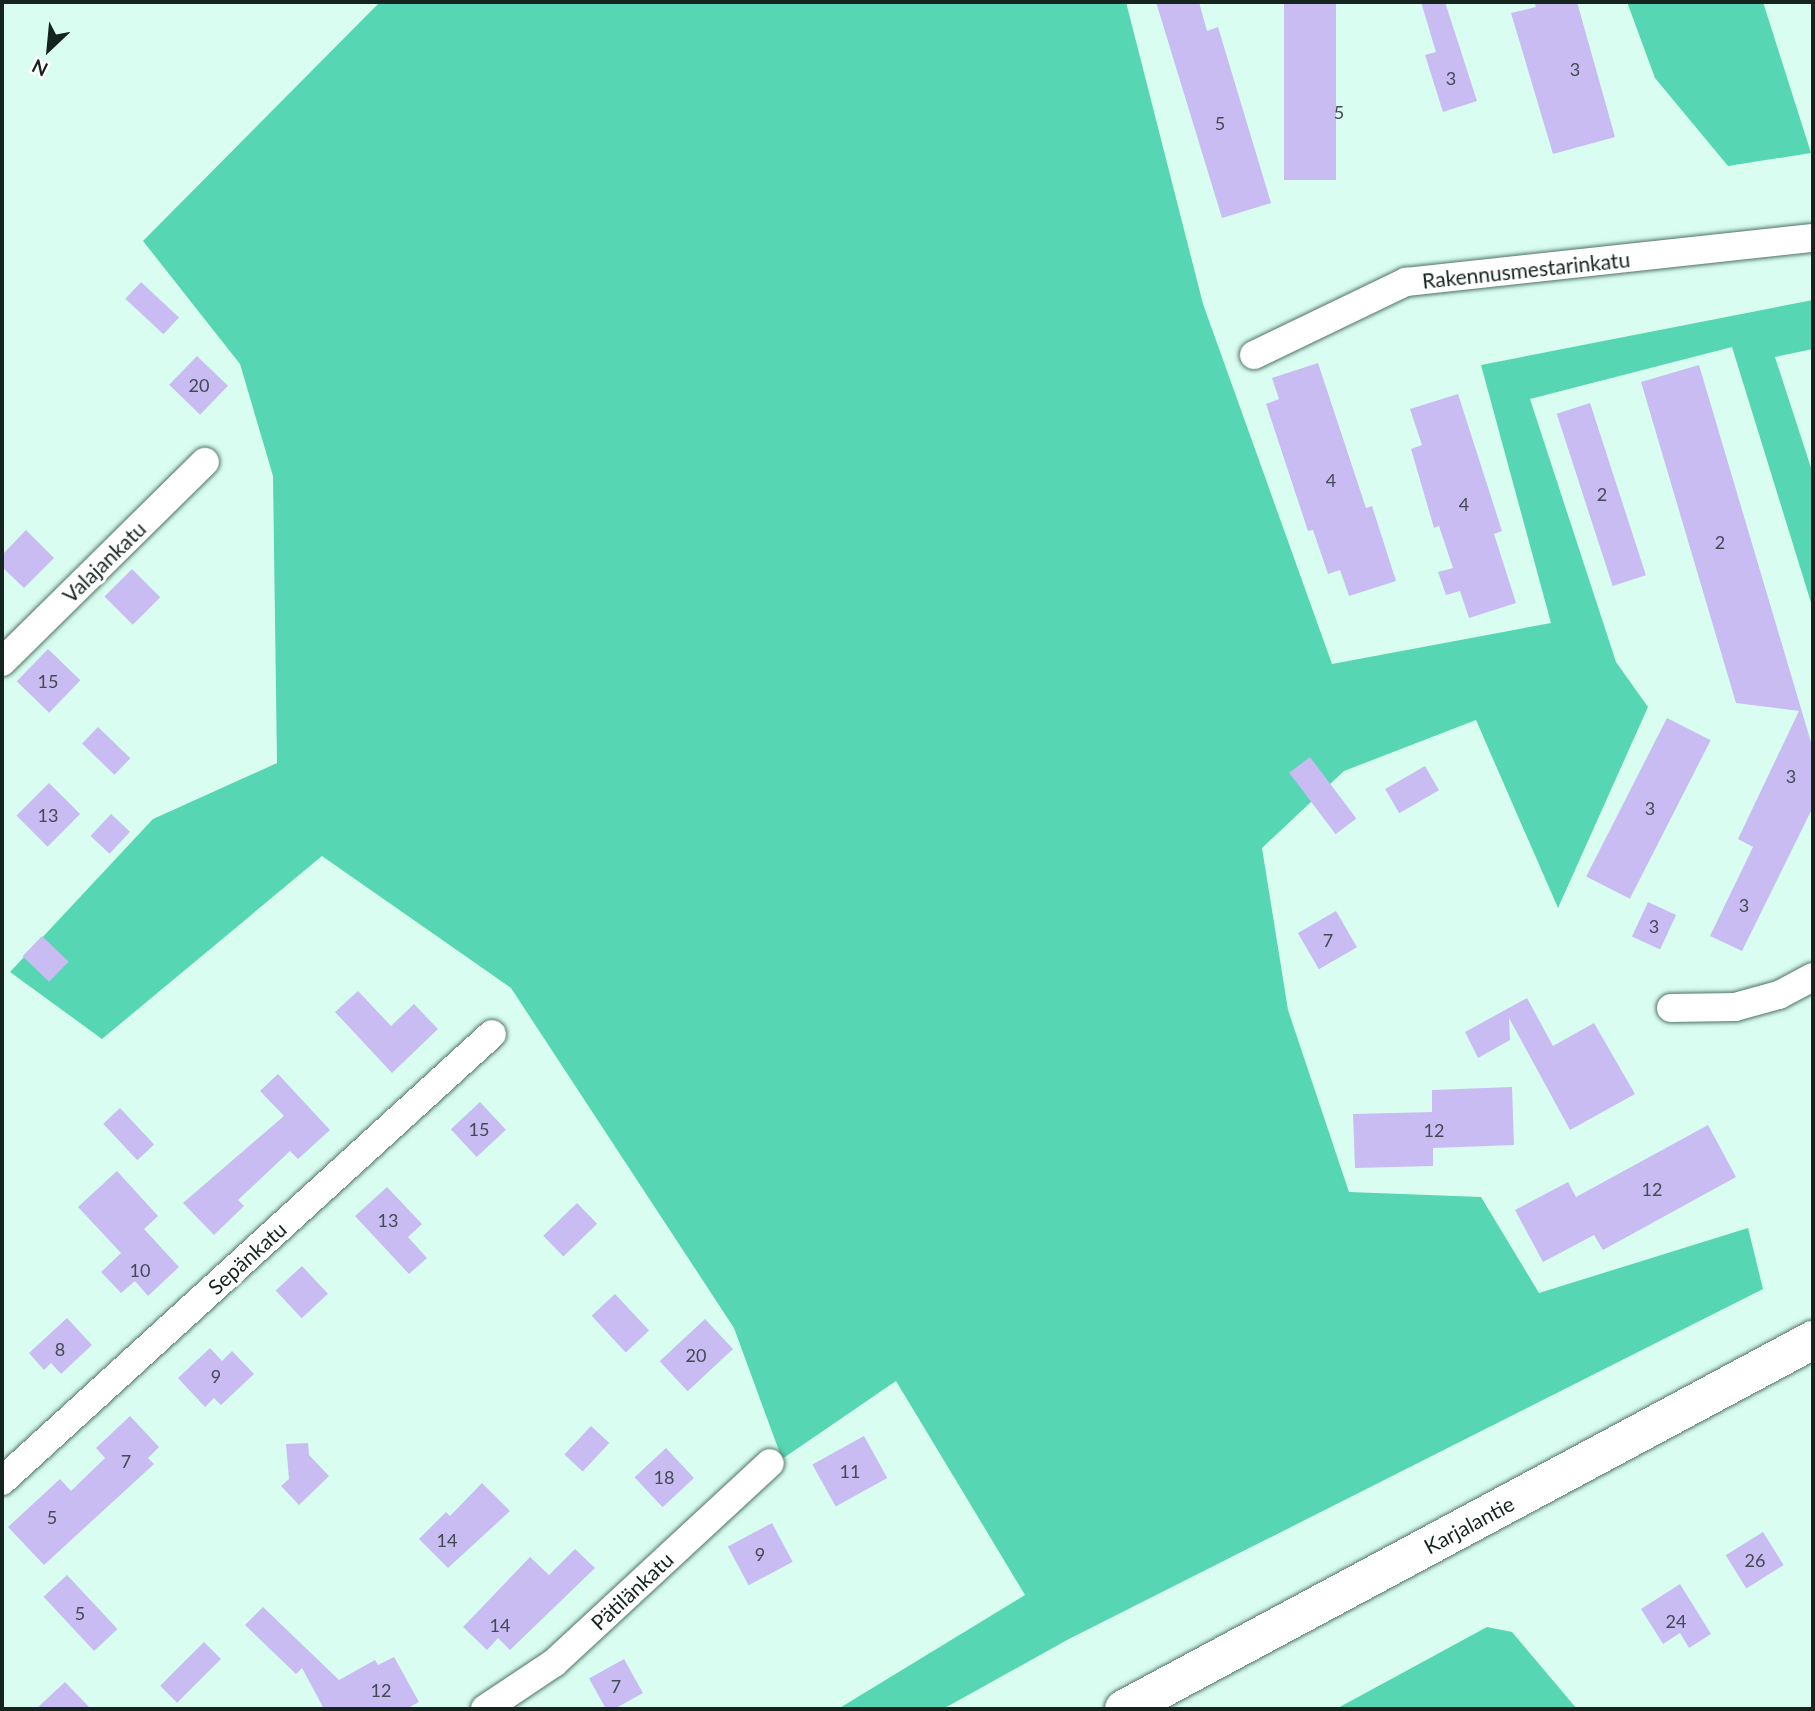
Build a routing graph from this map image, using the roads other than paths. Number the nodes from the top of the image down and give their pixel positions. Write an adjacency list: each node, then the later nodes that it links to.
1 (1813, 238): 2 (street, Rakennusmestarinkatu)
2 (1254, 355)
3 (205, 462): 4 (street, Valajankatu)
4 (2, 662)
5 (1813, 977): 6 (street)
6 (1671, 1008)
7 (492, 1034): 10 (street, Sepänkatu)
8 (1813, 1340): 12 (main road, Karjalantie)
9 (770, 1463): 11 (street, Pätilänkatu)
10 (2, 1481)
11 (485, 1709)
12 (1124, 1709)

